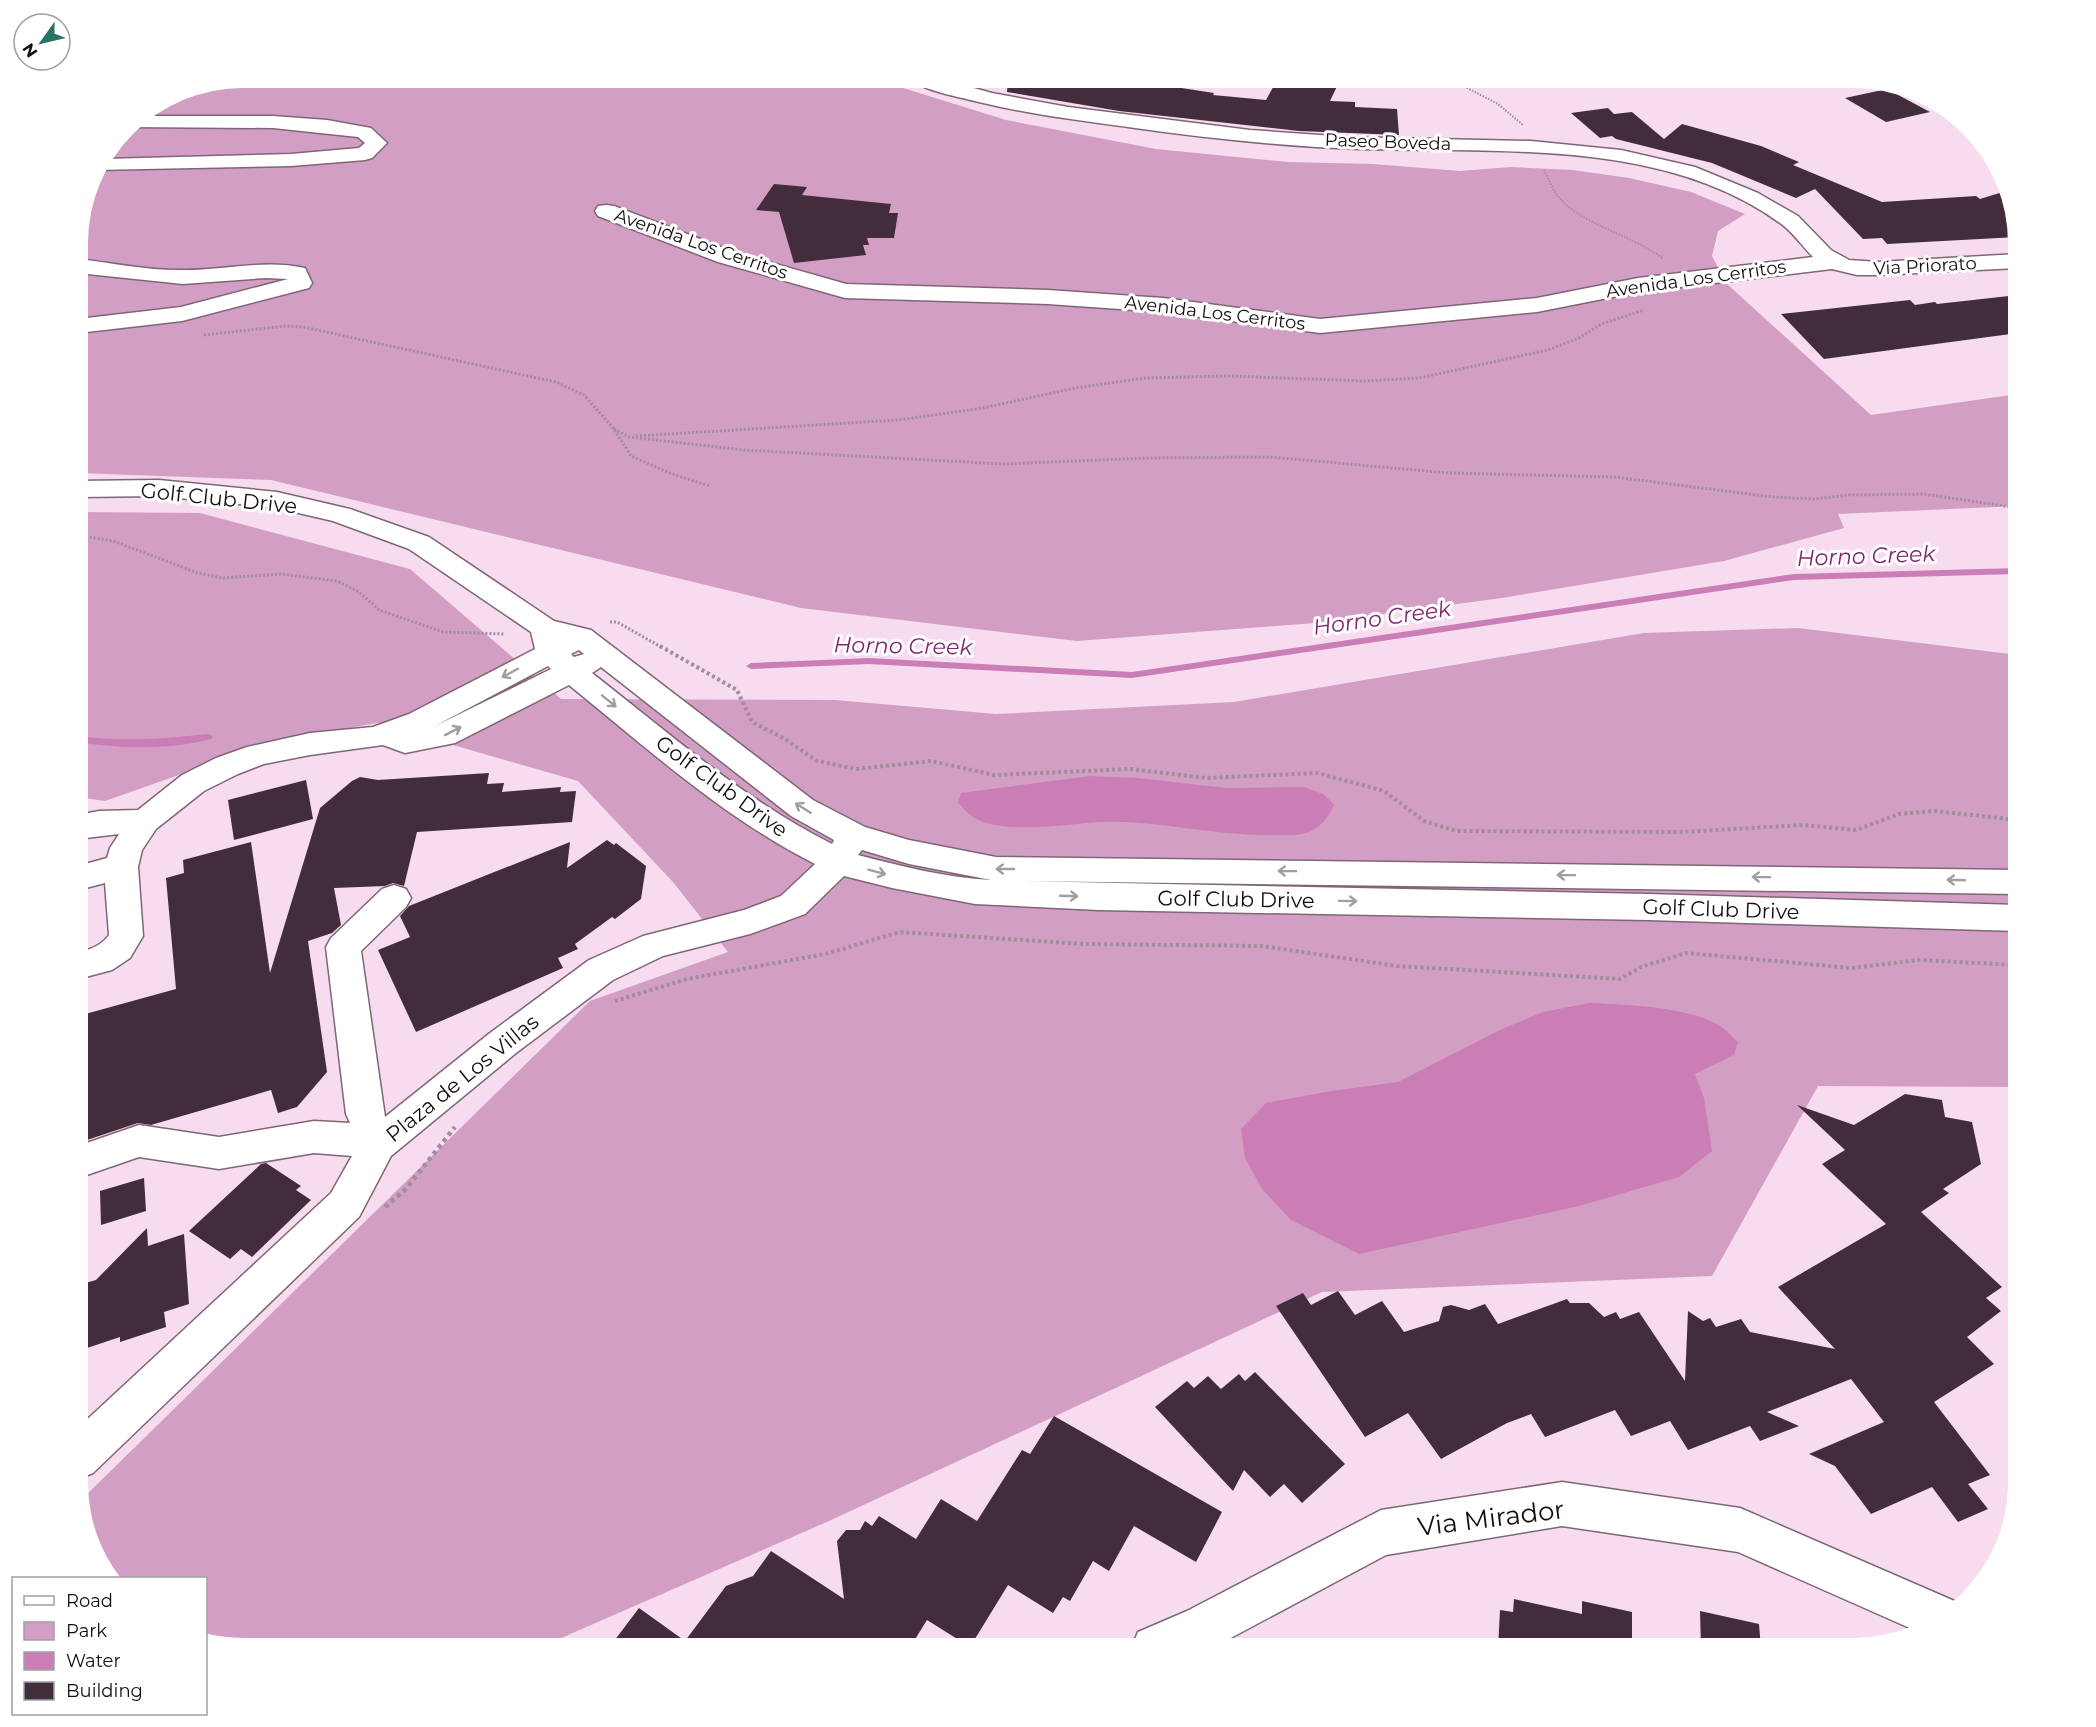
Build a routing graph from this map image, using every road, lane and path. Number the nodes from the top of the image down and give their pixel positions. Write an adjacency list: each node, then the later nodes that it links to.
1 (1467, 88): 4 (path)
2 (950, 89): 4 (street, Paseo Boveda)
3 (148, 122): 5 (street)
4 (1534, 146): 7 (street, Paseo Boveda); 10 (path)
5 (110, 165)
6 (606, 211): 10 (street, Avenida Los Cerritos)
7 (1832, 262): 8 (street, Via Priorato); 10 (street, Avenida Los Cerritos)
8 (2008, 262)
9 (89, 267): 11 (street)
10 (1678, 279): 14 (path)
11 (89, 325)
12 (194, 336): 13 (path)
13 (614, 429): 14 (path); 15 (path)
14 (629, 437): 17 (path)
15 (710, 486)
16 (89, 489): 20 (street, Golf Club Drive)
17 (2008, 507)
18 (89, 537): 20 (path)
19 (594, 638): 20 (street); 20 (street, Golf Club Drive); 21 (path); 24 (street, Golf Club Drive, one-way to 19)
20 (555, 650): 22 (street); 24 (street, Golf Club Drive, one-way to 24)
21 (2008, 819)
22 (145, 821): 23 (street); 25 (street)
23 (89, 825)
24 (846, 849): 27 (street, Golf Club Drive, one-way to 24); 29 (street, Golf Club Drive, one-way to 29); 34 (street, Plaza de Los Villas)
25 (121, 867): 26 (street); 30 (street)
26 (89, 875)
27 (2008, 884)
28 (394, 897): 34 (street)
29 (2008, 918)
30 (89, 963)
31 (2008, 964): 32 (path)
32 (613, 1002)
33 (463, 1120): 36 (path)
34 (378, 1145): 35 (street); 37 (street, Plaza de Los Villas)
35 (89, 1158)
36 (381, 1211)
37 (89, 1448)
38 (1935, 1614): 39 (street, Via Mirador)
39 (1181, 1638)

